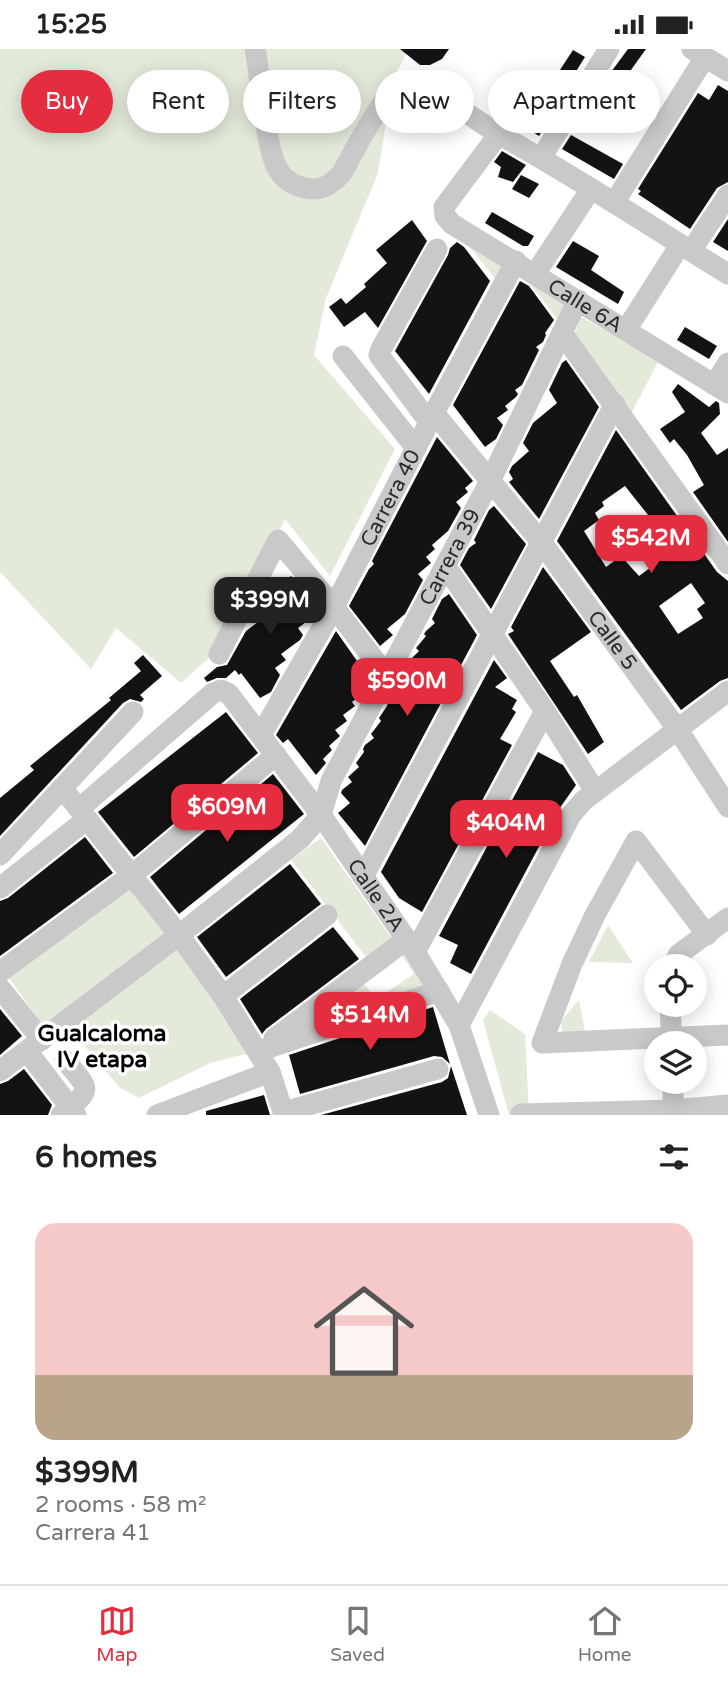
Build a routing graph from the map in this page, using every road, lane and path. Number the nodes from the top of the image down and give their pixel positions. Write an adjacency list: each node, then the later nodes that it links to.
1 (256, 49): 5 (street)
2 (609, 49): 6 (street)
3 (698, 53): 4 (street); 9 (street)
4 (728, 71)
5 (498, 135): 6 (street); 12 (street, Calle 6A)
6 (541, 158): 7 (street)
7 (591, 189): 9 (street); 13 (street)
8 (728, 195): 10 (street)
9 (614, 203): 10 (street)
10 (690, 246): 14 (street); 16 (street)
11 (437, 249): 22 (street, Calle 5)
12 (516, 261): 13 (street, Calle 6A); 22 (street, Carrera 40)
13 (535, 274): 15 (street, Calle 6A)
14 (728, 274)
15 (578, 300): 16 (street, Calle 6A); 17 (street, Carrera 39)
16 (626, 330): 20 (street, Calle 6A)
17 (562, 333): 21 (street); 24 (street, Carrera 39)
18 (343, 356): 23 (street)
19 (728, 363): 20 (street)
20 (721, 389)
21 (615, 404): 25 (street); 26 (street)
22 (431, 418): 23 (street, Carrera 40); 24 (street, Calle 5)
23 (416, 448): 28 (street, Carrera 40)
24 (491, 481): 25 (street, Calle 5); 27 (street, Carrera 39)
25 (542, 543): 29 (street); 35 (street, Calle 5)
26 (728, 564)
27 (446, 567): 29 (street); 31 (street, Carrera 39)
28 (334, 607): 30 (street); 31 (street); 36 (street, Carrera 40)
29 (492, 637): 33 (street); 45 (street)
30 (219, 654)
31 (386, 675): 42 (street, Carrera 39)
32 (728, 691): 35 (street)
33 (545, 711): 39 (street); 51 (street)
34 (133, 712): 38 (street)
35 (678, 730): 39 (street); 40 (street, Calle 5)
36 (261, 736): 37 (street, Calle 2A); 41 (street, Calle 2A)
37 (275, 755): 42 (street, Calle 2A); 44 (street)
38 (62, 788): 41 (street); 43 (street)
39 (595, 791): 57 (street)
40 (728, 807)
41 (83, 814): 44 (street); 46 (street)
42 (321, 815): 45 (street, Calle 2A); 49 (street)
43 (0, 855)
44 (131, 875): 49 (street); 53 (street)
45 (363, 877): 51 (street, Calle 2A)
46 (0, 888)
47 (327, 915): 56 (street)
48 (728, 918): 50 (street)
49 (179, 935): 56 (street); 61 (street)
50 (707, 935): 52 (street); 60 (street)
51 (411, 946): 55 (street, Calle 2A); 62 (street)
52 (679, 954)
53 (0, 972)
54 (0, 988): 61 (street)
55 (439, 991): 57 (street, Calle 2A); 62 (street)
56 (223, 996): 62 (street)
57 (459, 1025): 74 (street, Calle 2A)
58 (728, 1035): 59 (street)
59 (707, 1037)
60 (644, 1041)
61 (35, 1046): 65 (street); 69 (street)
62 (259, 1051): 66 (street)
63 (65, 1060): 69 (street)
64 (438, 1069): 71 (street)
65 (0, 1071)
66 (270, 1072): 71 (street); 73 (street)
67 (673, 1094): 70 (street)
68 (728, 1105): 70 (street)
69 (69, 1112)
70 (673, 1112): 72 (street)
71 (284, 1113)
72 (520, 1114)
73 (157, 1115)
74 (489, 1115)

